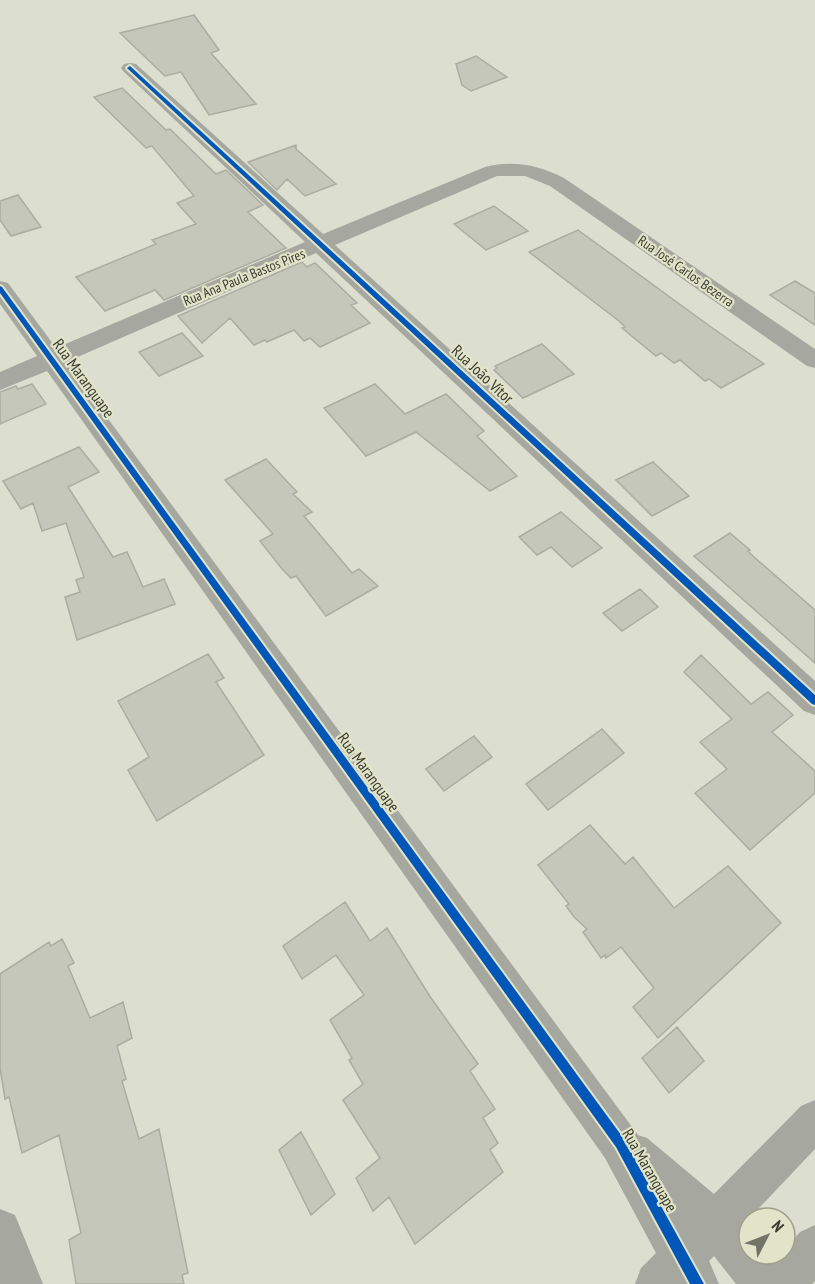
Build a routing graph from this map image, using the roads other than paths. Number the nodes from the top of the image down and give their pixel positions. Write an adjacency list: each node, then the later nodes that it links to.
1 (130, 68): 3 (street, Rua João Vítor)
2 (557, 182): 3 (street, Rua Ana Paula Bastos Pires); 6 (street, Rua José Carlos Bezerra)
3 (321, 245): 5 (street, Rua Ana Paula Bastos Pires); 8 (street, Rua João Vítor)
4 (0, 288): 5 (street, Rua Maranguape)
5 (53, 360): 7 (street, Rua Ana Paula Bastos Pires); 10 (street, Rua Maranguape)
6 (815, 360)
7 (0, 382)
8 (815, 701)
9 (815, 1120): 11 (street)
10 (620, 1143): 11 (street, Rua Maranguape); 14 (street, Rua Maranguape)
11 (716, 1223): 14 (street); 16 (street, Rua Maranguape)
12 (0, 1230): 15 (street)
13 (815, 1247): 17 (street)
14 (679, 1275)
15 (21, 1284)
16 (763, 1284)
17 (784, 1284)

